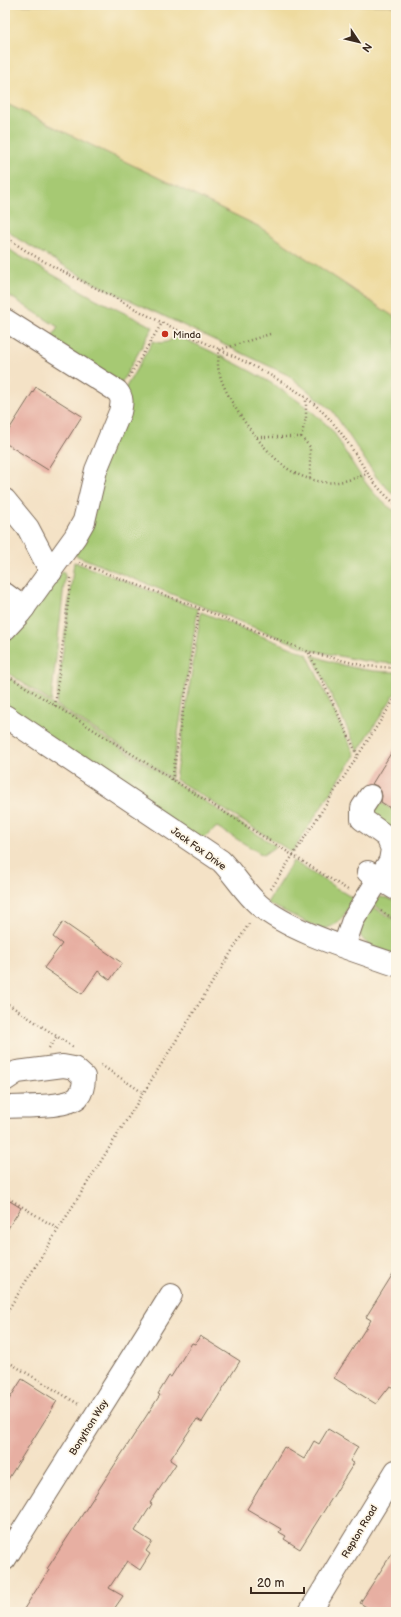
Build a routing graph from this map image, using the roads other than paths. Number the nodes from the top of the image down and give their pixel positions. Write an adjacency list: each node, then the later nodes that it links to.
1 (5, 320): 3 (street)
2 (5, 500): 3 (street)
3 (62, 563): 5 (street)
4 (5, 594): 5 (street)
5 (24, 608): 6 (street)
6 (5, 629)
7 (5, 716): 10 (street, Jack Fox Drive)
8 (370, 796): 9 (street)
9 (381, 880): 10 (street)
10 (344, 946): 11 (street, Jack Fox Drive)
11 (396, 965)
12 (5, 1080): 13 (street)
13 (5, 1107)
14 (172, 1295): 16 (street, Bonython Way)
15 (396, 1472): 18 (street, Repton Road)
16 (11, 1537): 17 (street, Bonython Way)
17 (5, 1559)
18 (310, 1612)

